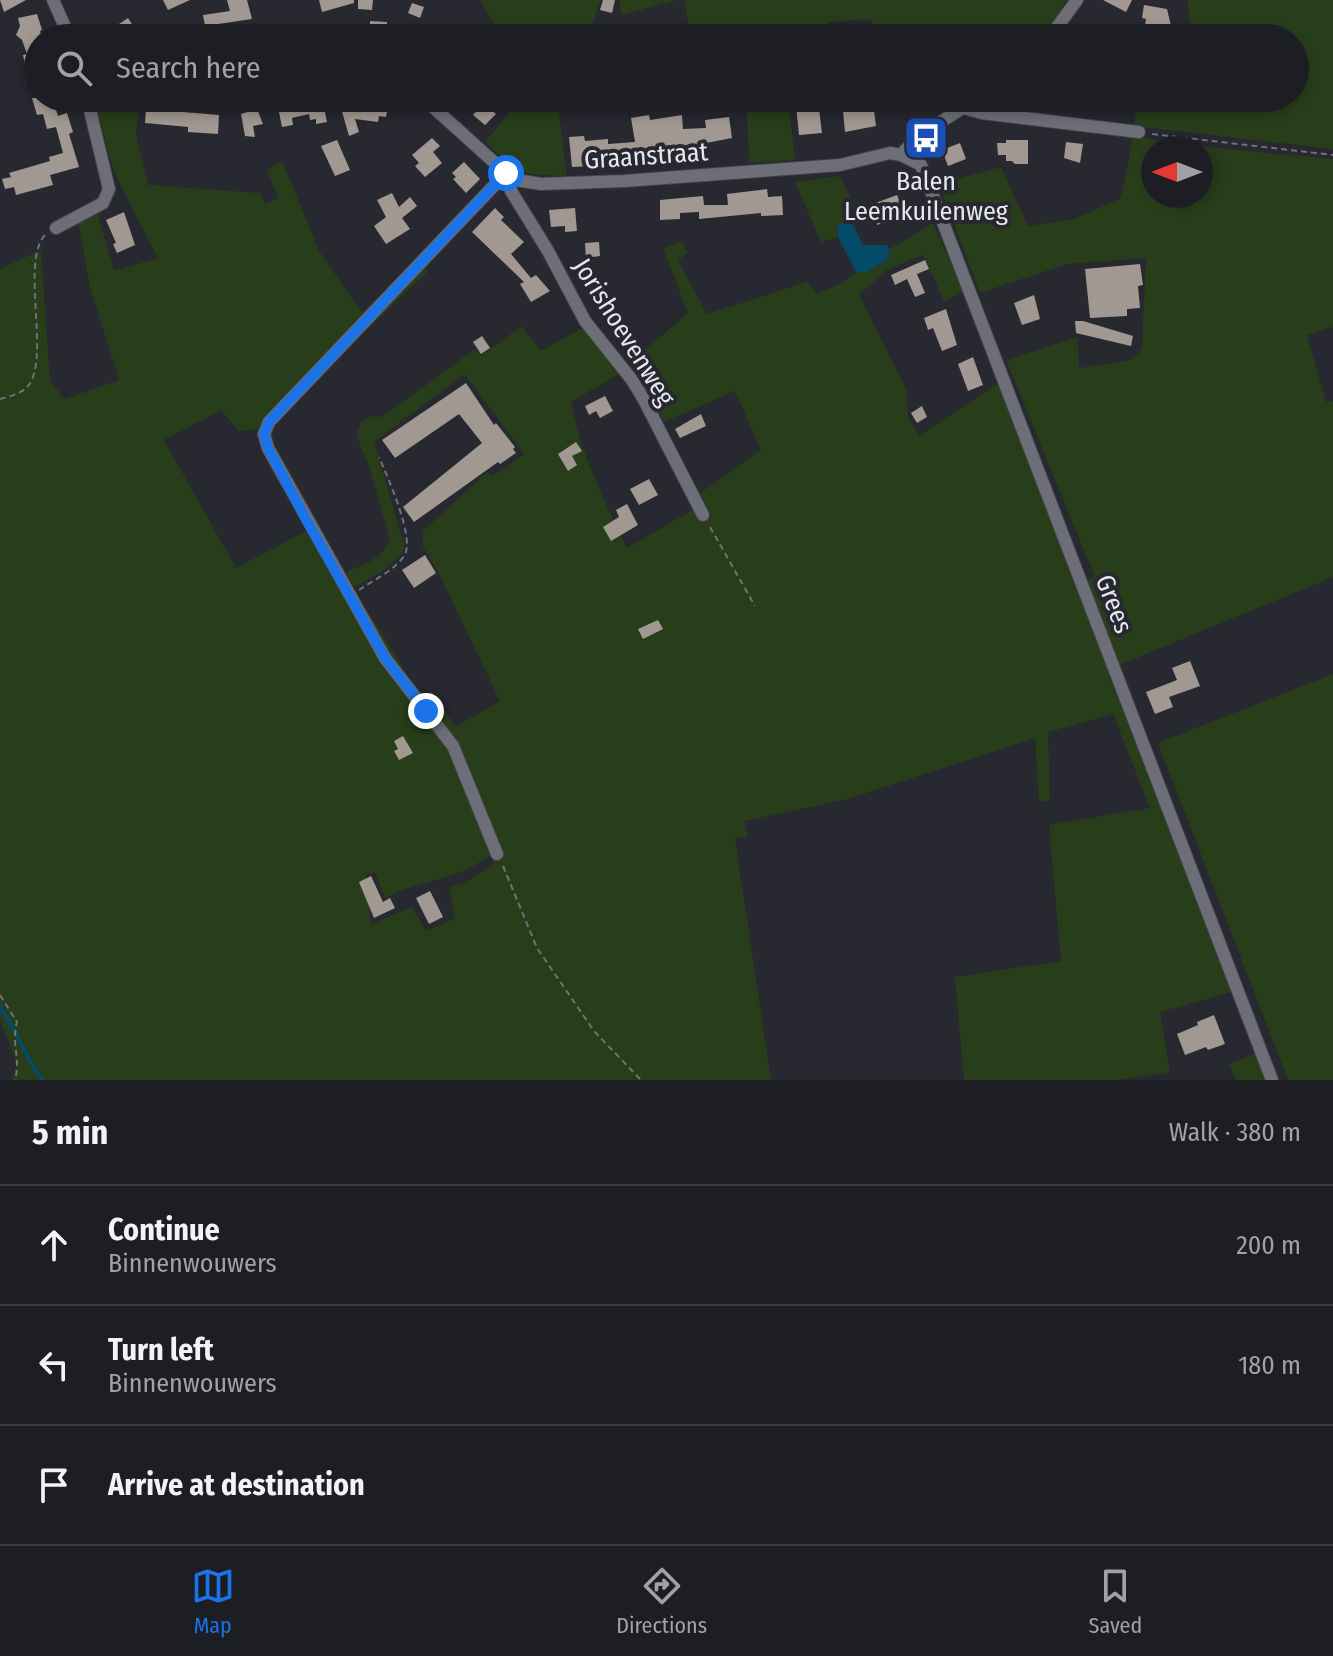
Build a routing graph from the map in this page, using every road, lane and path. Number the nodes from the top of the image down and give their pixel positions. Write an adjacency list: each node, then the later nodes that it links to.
1 (53, 0): 3 (street)
2 (1077, 0): 4 (street)
3 (64, 24)
4 (1059, 24)
5 (90, 112): 13 (street)
6 (438, 112): 12 (street, Graanstraat)
7 (957, 112): 10 (street)
8 (978, 112): 9 (street)
9 (1139, 132): 11 (path)
10 (901, 155): 12 (street, Graanstraat); 23 (street, Grees)
11 (1333, 155)
12 (506, 173): 16 (street, Jorishoevenweg); 17 (street)
13 (56, 228): 14 (path)
14 (0, 399)
15 (379, 457): 17 (path)
16 (703, 515): 18 (path)
17 (350, 595): 19 (street)
18 (755, 606)
19 (497, 854): 22 (path)
20 (0, 995): 21 (path)
21 (15, 1080)
22 (641, 1080)
23 (1272, 1080)

